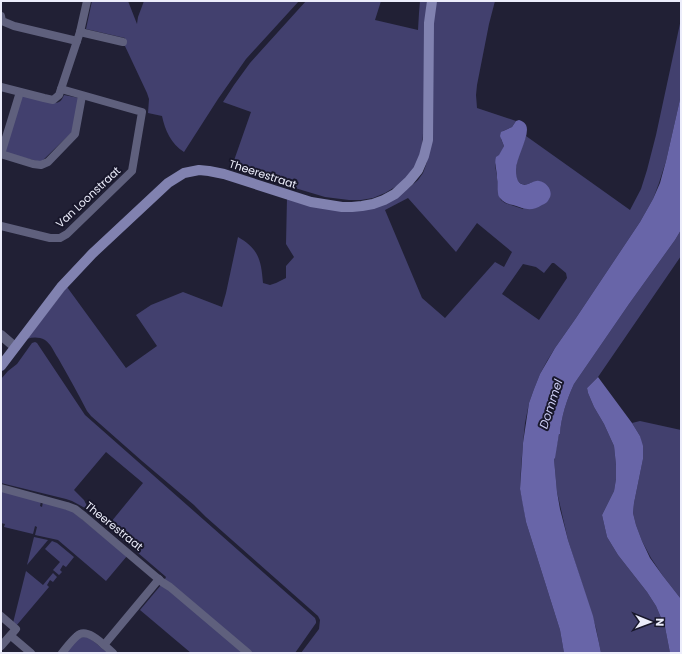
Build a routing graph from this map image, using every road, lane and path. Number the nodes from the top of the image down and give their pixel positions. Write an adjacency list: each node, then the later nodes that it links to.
1 (87, 1): 4 (street)
2 (432, 1): 14 (main road, Theerestraat)
3 (1, 16): 5 (street)
4 (80, 32): 5 (street); 6 (street)
5 (77, 41): 8 (street)
6 (123, 42)
7 (1, 87): 9 (street)
8 (61, 90): 9 (street); 10 (street)
9 (20, 92): 11 (street)
10 (82, 96): 11 (street); 12 (street, Van Loonstraat)
11 (1, 154)
12 (1, 226)
13 (1, 335): 14 (street)
14 (15, 347): 15 (main road, Theerestraat)
15 (1, 366)
16 (1, 488): 17 (street, Theerestraat)
17 (159, 579): 20 (street); 25 (street, Theerestraat)
18 (1, 616): 19 (street)
19 (11, 636): 21 (street); 22 (street)
20 (104, 645): 23 (street); 24 (street)
21 (1, 646)
22 (31, 653)
23 (62, 653)
24 (113, 653)
25 (248, 653)

